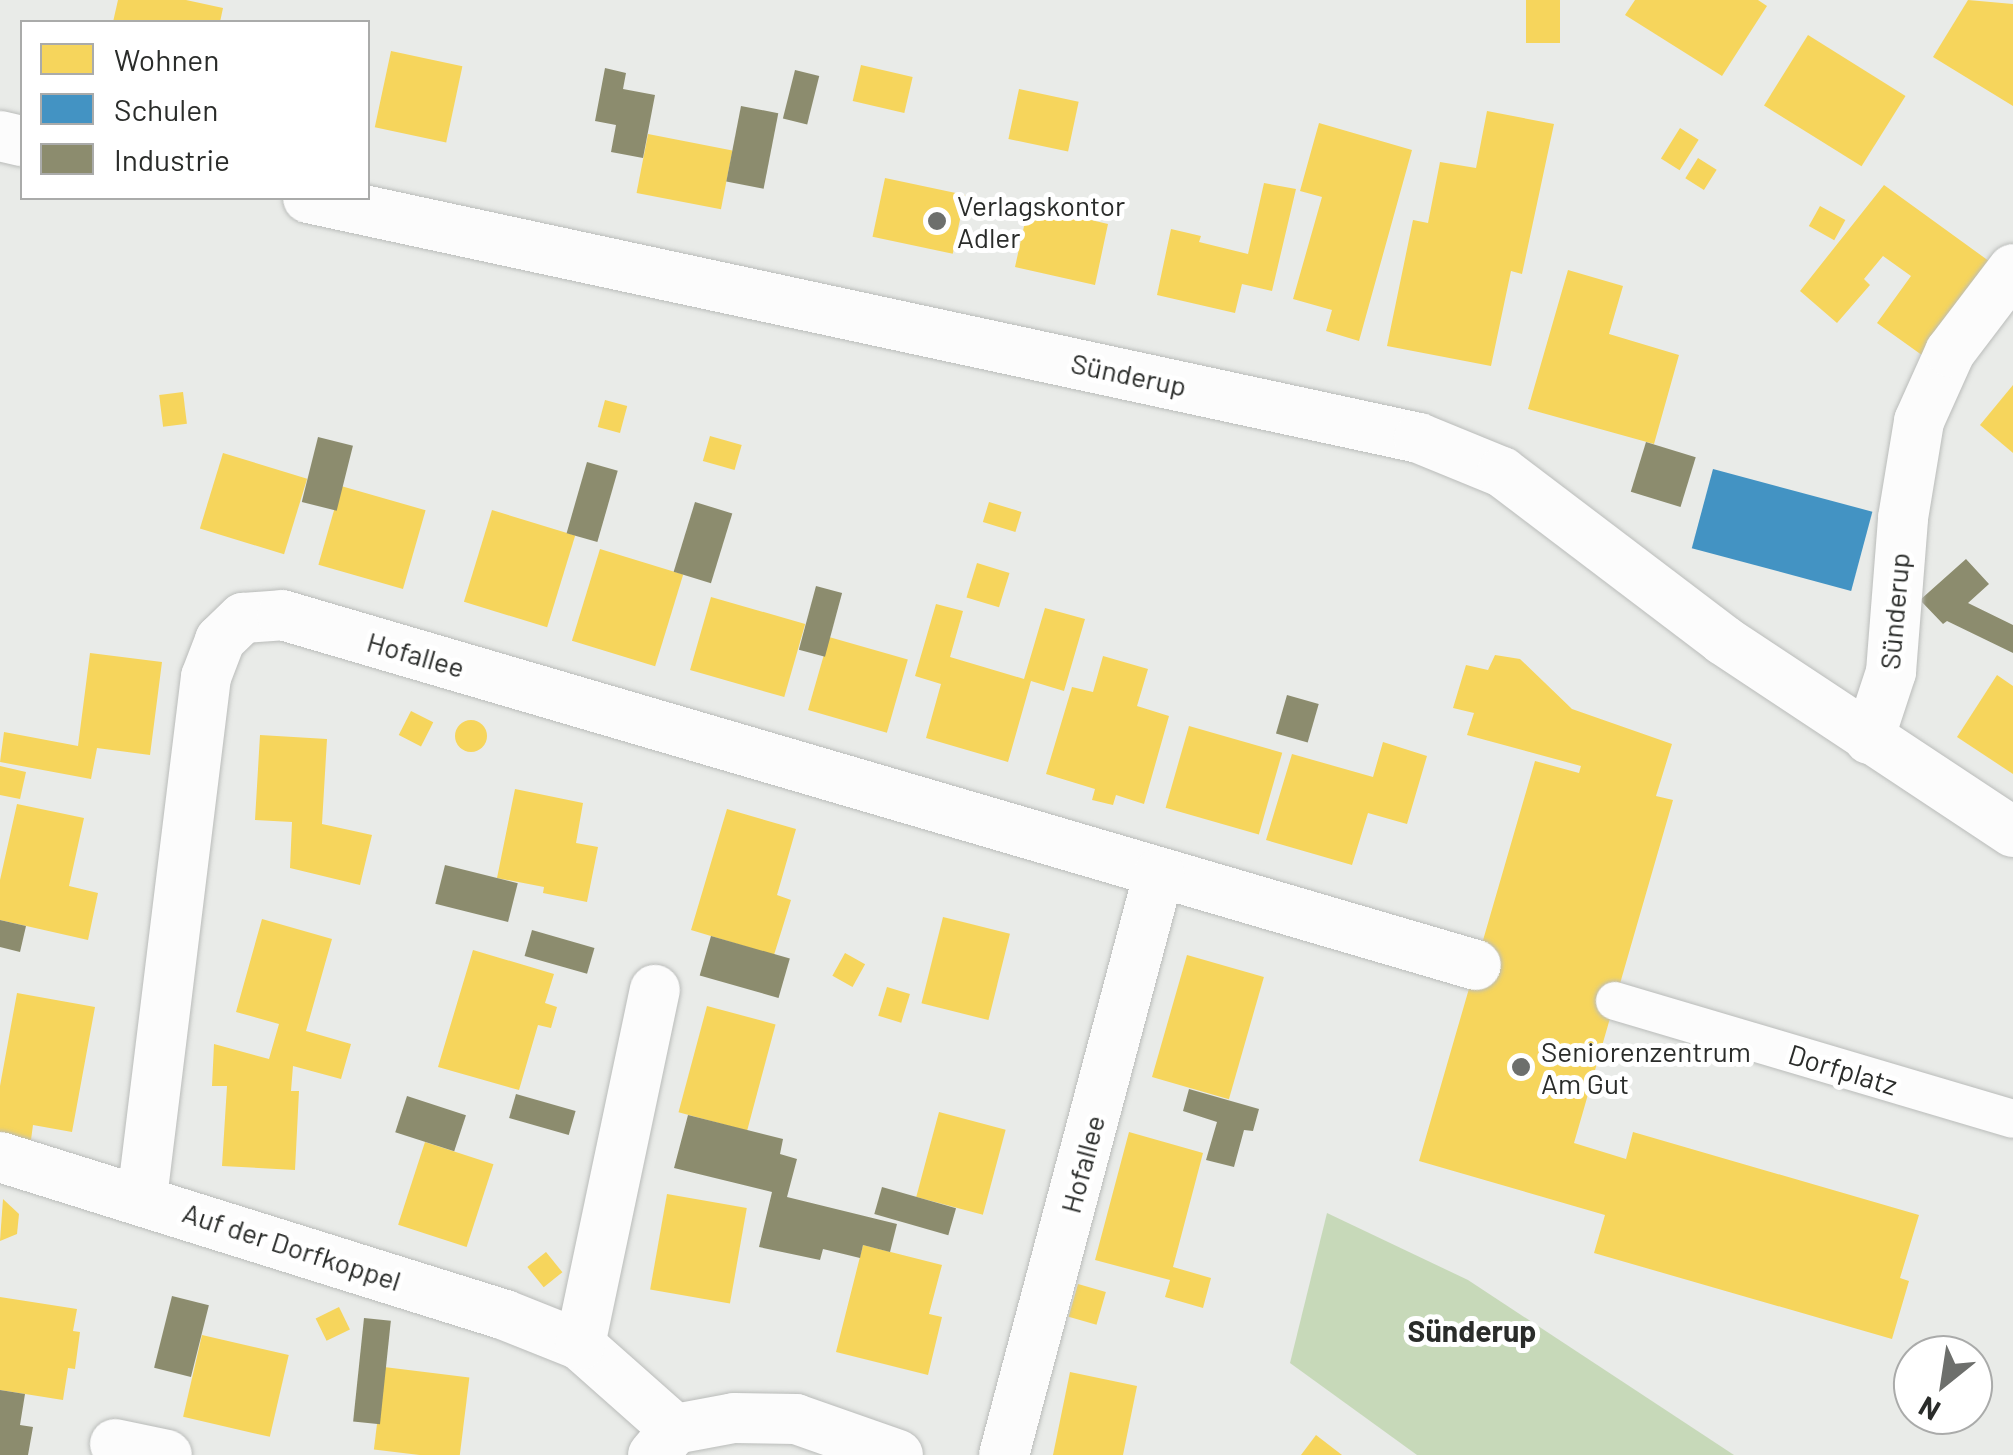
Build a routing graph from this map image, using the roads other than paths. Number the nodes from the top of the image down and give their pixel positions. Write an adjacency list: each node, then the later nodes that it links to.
1 (317, 200): 3 (street, Sünderup)
2 (2013, 269): 3 (street, Sünderup)
3 (1868, 739): 4 (street, Sünderup)
4 (2013, 832)
5 (1159, 874): 6 (street, Hofallee); 11 (street, Hofallee); 17 (street, Hofallee)
6 (1476, 964)
7 (655, 990): 12 (street)
8 (1615, 1001): 9 (street, Dorfplatz)
9 (2013, 1119)
10 (0, 1157): 11 (street, Auf der Dorfkoppel)
11 (142, 1198): 12 (street, Auf der Dorfkoppel)
12 (580, 1345): 13 (street, Auf der Dorfkoppel)
13 (664, 1442): 16 (street, Auf der Dorfkoppel)
14 (115, 1444): 15 (street)
15 (168, 1455)
16 (898, 1455)
17 (1004, 1455)

